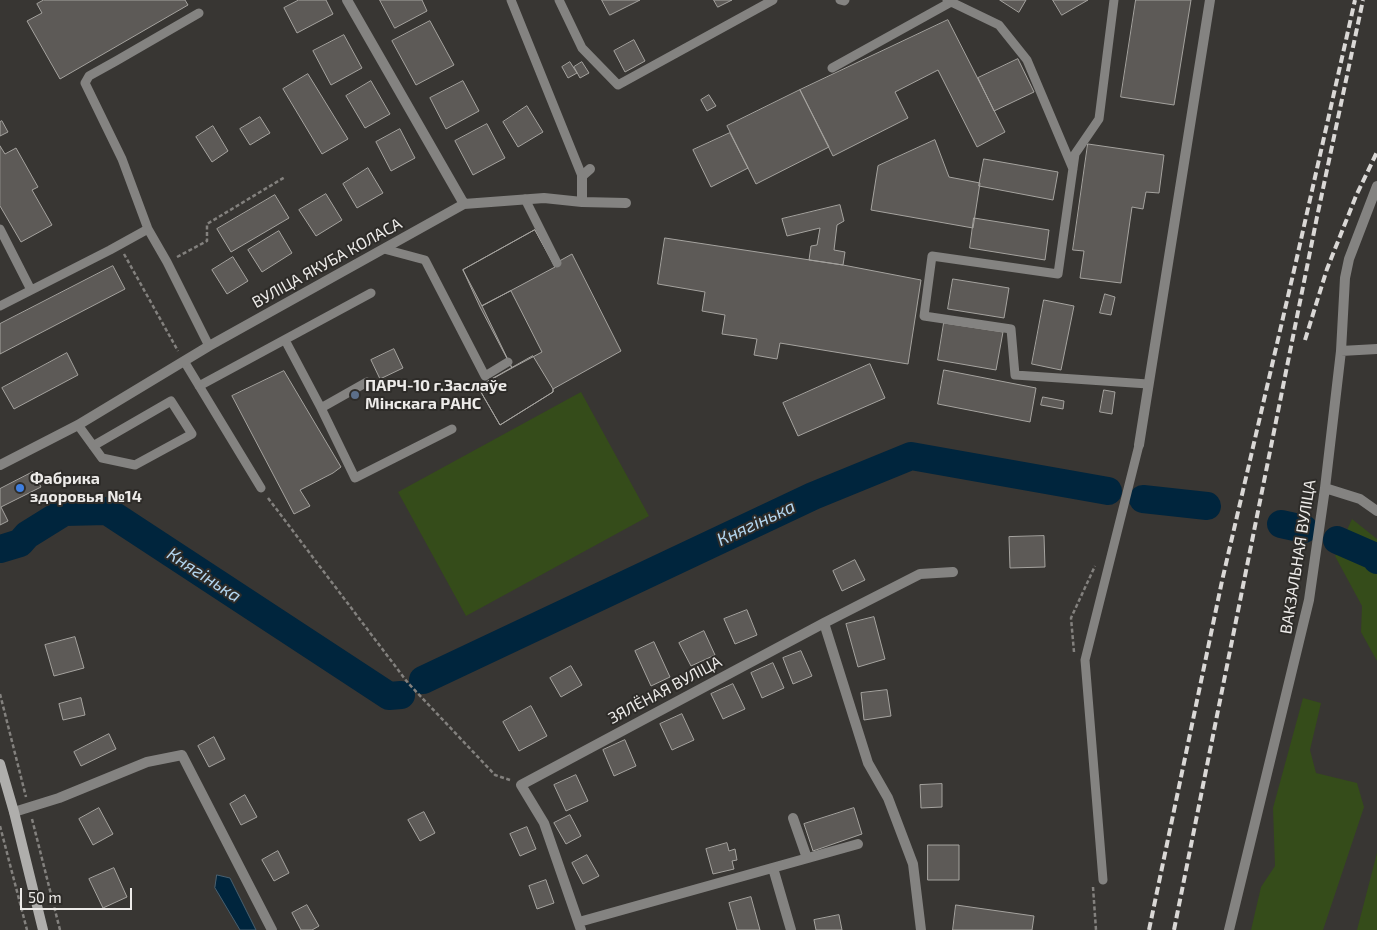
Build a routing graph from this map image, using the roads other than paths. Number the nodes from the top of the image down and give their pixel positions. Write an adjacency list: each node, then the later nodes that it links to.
1 (347, 0): 19 (street)
2 (511, 0): 14 (lane)
3 (559, 0): 4 (lane)
4 (773, 0)
5 (840, 0): 6 (lane)
6 (845, 0)
7 (1114, 0): 13 (lane)
8 (1210, 0): 34 (street)
9 (949, 1): 11 (lane); 13 (lane)
10 (199, 12): 21 (lane)
11 (832, 68)
12 (590, 169): 14 (street)
13 (1073, 169): 34 (lane)
14 (582, 176): 17 (street)
15 (1377, 186): 30 (street, ВАКЗАЛЬНАЯ ВУЛІЦА)
16 (525, 199): 17 (street); 19 (street); 23 (lane)
17 (582, 202): 18 (street)
18 (626, 203)
19 (464, 204): 22 (street, ВУЛІЦА ЯКУБА КОЛАСА)
20 (0, 229): 24 (lane)
21 (148, 229): 24 (lane); 28 (lane)
22 (384, 249): 28 (street, ВУЛІЦА ЯКУБА КОЛАСА); 32 (lane)
23 (557, 263)
24 (31, 290): 26 (lane)
25 (371, 293): 27 (lane)
26 (0, 306)
27 (285, 340): 35 (lane); 36 (lane)
28 (209, 346): 31 (street, ВУЛІЦА ЯКУБА КОЛАСА)
29 (1377, 349): 30 (street)
30 (1341, 351): 43 (street, ВАКЗАЛЬНАЯ ВУЛІЦА)
31 (184, 361): 35 (lane); 37 (street, ВУЛІЦА ЯКУБА КОЛАСА)
32 (508, 362)
33 (367, 382): 36 (lane)
34 (1148, 384): 39 (street)
35 (199, 386): 42 (lane)
36 (321, 408): 38 (lane)
37 (78, 425): 40 (lane); 41 (street, ВУЛІЦА ЯКУБА КОЛАСА)
38 (452, 429)
39 (1139, 445): 53 (lane)
40 (92, 446): 40 (lane)
41 (0, 465)
42 (261, 488)
43 (1325, 488): 44 (street); 59 (street, ВАКЗАЛЬНАЯ ВУЛІЦА)
44 (1377, 511)
45 (953, 572): 46 (street, ЗЯЛЁНАЯ ВУЛІЦА)
46 (824, 623): 54 (street, ЗЯЛЁНАЯ ВУЛІЦА); 58 (street)
47 (0, 764): 48 (main road)
48 (14, 812): 55 (main road); 56 (street)
49 (793, 818): 51 (street)
50 (858, 844): 51 (street)
51 (807, 858): 52 (street)
52 (773, 868): 54 (street); 57 (street)
53 (1103, 880)
54 (580, 926)
55 (44, 930)
56 (272, 930)
57 (791, 930)
58 (921, 930)
59 (1229, 930)

